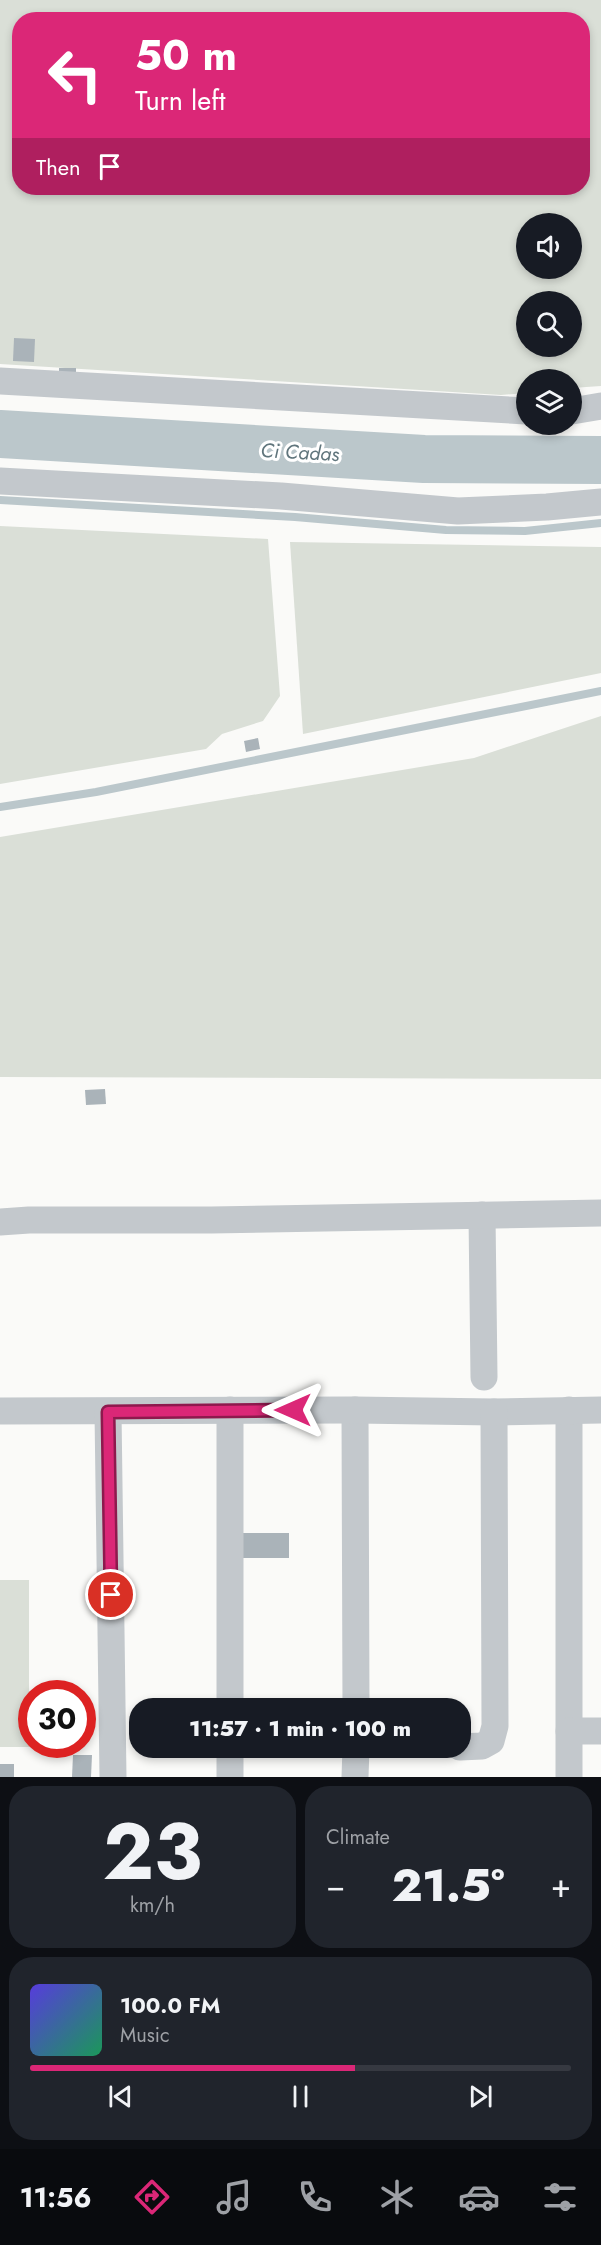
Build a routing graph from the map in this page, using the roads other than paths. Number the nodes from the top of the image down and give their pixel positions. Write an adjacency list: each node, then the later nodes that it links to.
1 (0, 381): 4 (street)
2 (601, 406): 3 (street)
3 (582, 409)
4 (516, 410)
5 (0, 481): 6 (street)
6 (601, 501)
7 (601, 1213): 8 (street)
8 (482, 1215): 9 (street); 10 (street)
9 (0, 1222)
10 (484, 1377)
11 (231, 1410): 12 (street); 16 (street); 18 (street)
12 (355, 1410): 17 (street); 19 (street)
13 (569, 1410): 14 (street); 17 (street); 20 (street)
14 (601, 1410)
15 (0, 1411): 16 (street)
16 (108, 1412): 25 (street)
17 (494, 1412): 22 (street)
18 (230, 1698)
19 (356, 1698)
20 (569, 1731): 21 (street); 28 (street)
21 (601, 1731)
22 (471, 1746)
23 (230, 1758): 26 (street)
24 (356, 1758): 27 (street)
25 (113, 1777)
26 (230, 1777)
27 (355, 1777)
28 (569, 1777)

